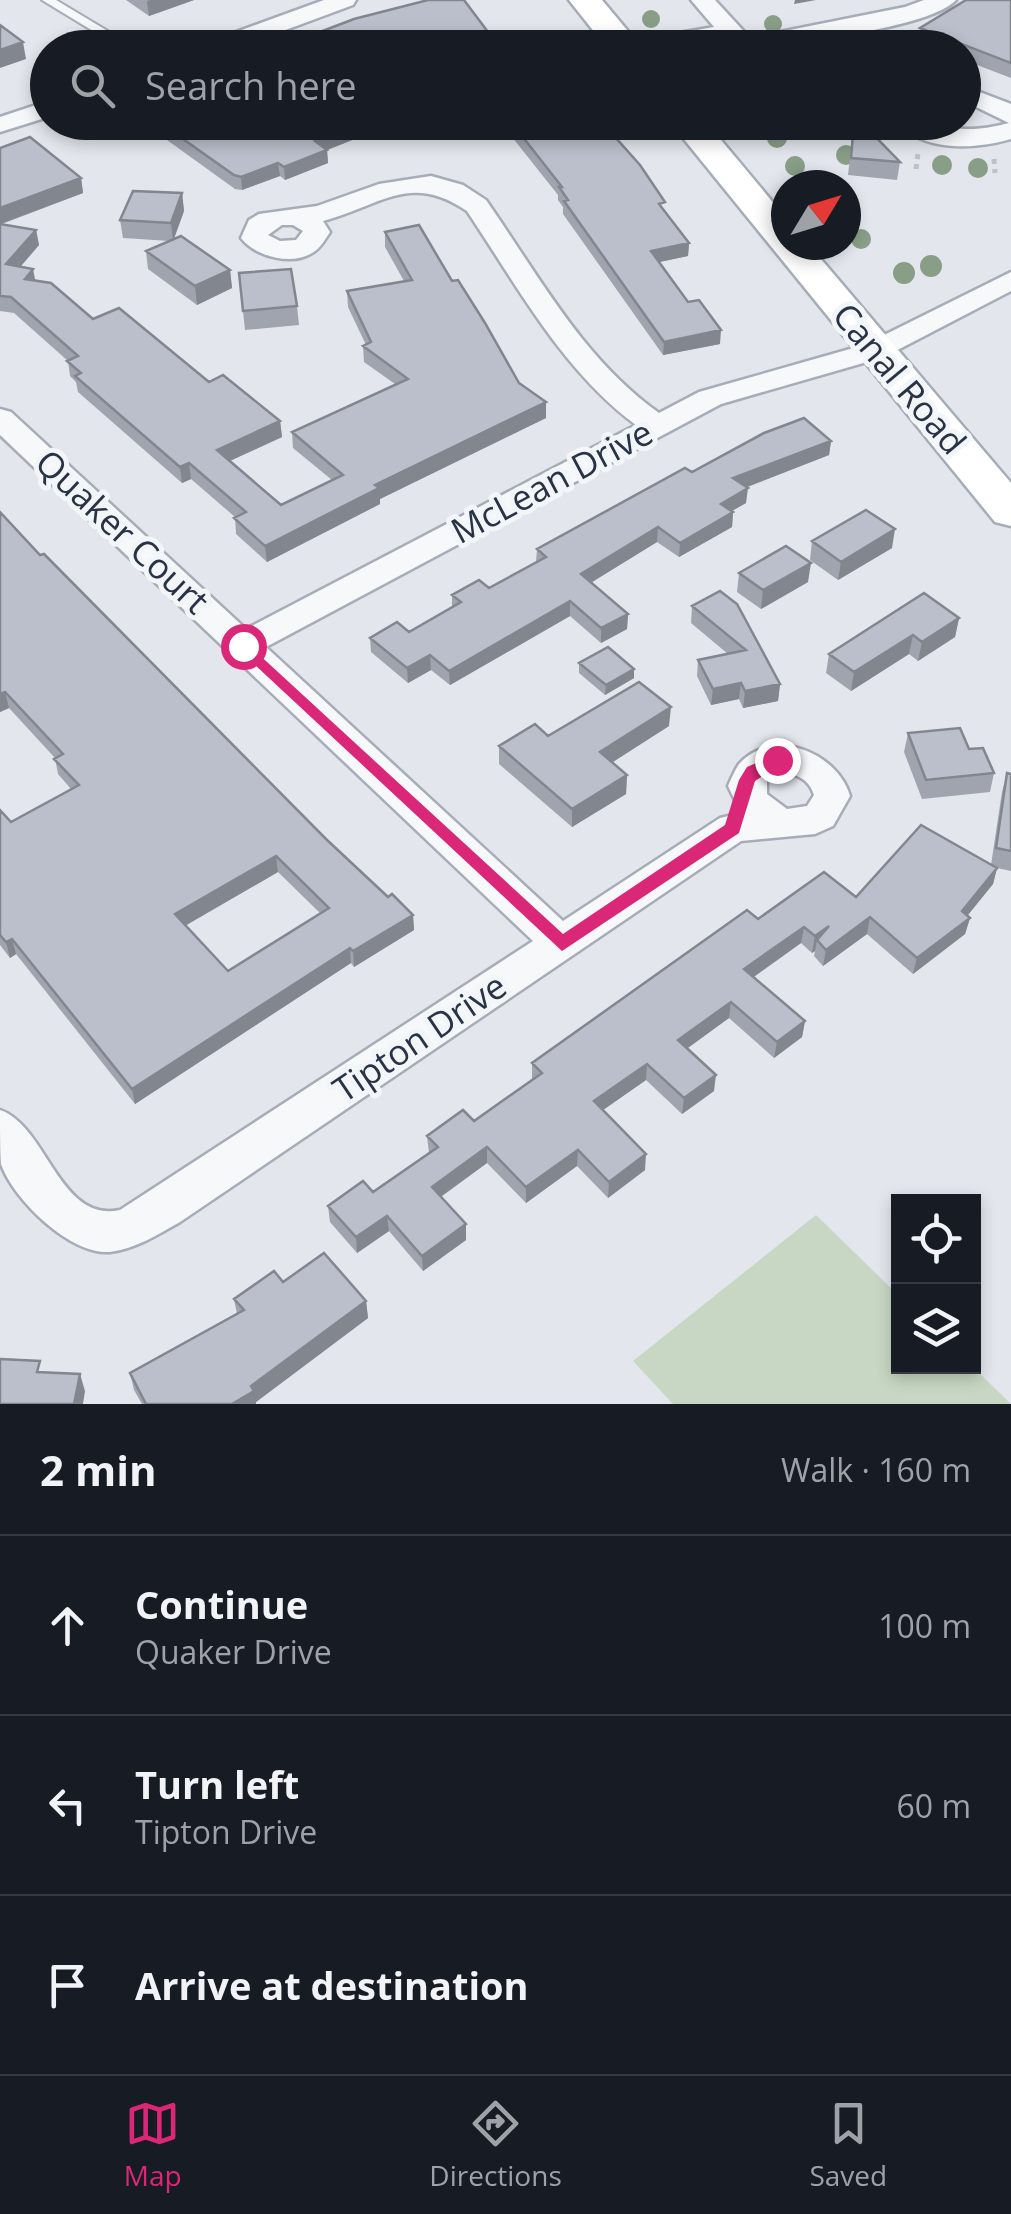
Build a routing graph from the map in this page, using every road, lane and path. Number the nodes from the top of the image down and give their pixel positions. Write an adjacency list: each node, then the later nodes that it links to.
1 (48, 0): 7 (lane)
2 (344, 0): 8 (street)
3 (585, 0): 9 (street)
4 (702, 0): 10 (street)
5 (945, 0): 6 (street)
6 (833, 27): 11 (street); 12 (street)
7 (99, 30)
8 (263, 30)
9 (610, 30)
10 (726, 30)
11 (812, 30)
12 (836, 30)
13 (981, 100): 15 (street)
14 (30, 114): 16 (street)
15 (1011, 116)
16 (0, 125)
17 (1011, 130): 18 (street)
18 (981, 138)
19 (702, 140): 25 (street, Canal Road)
20 (918, 154): 22 (path)
21 (994, 159): 23 (path)
22 (916, 169)
23 (995, 173)
24 (314, 221): 30 (street)
25 (771, 224)
26 (800, 260): 28 (street, Canal Road)
27 (1011, 280): 28 (street, McLean Drive)
28 (874, 351): 30 (street, McLean Drive); 31 (street, Canal Road)
29 (0, 418): 32 (street, Quaker Court)
30 (658, 426): 32 (street, McLean Drive)
31 (1011, 512)
32 (243, 646): 34 (street, Quaker Court)
33 (739, 810): 33 (street, Tipton Drive); 34 (street, Tipton Drive)
34 (562, 944): 35 (street, Tipton Drive)
35 (0, 1128)

